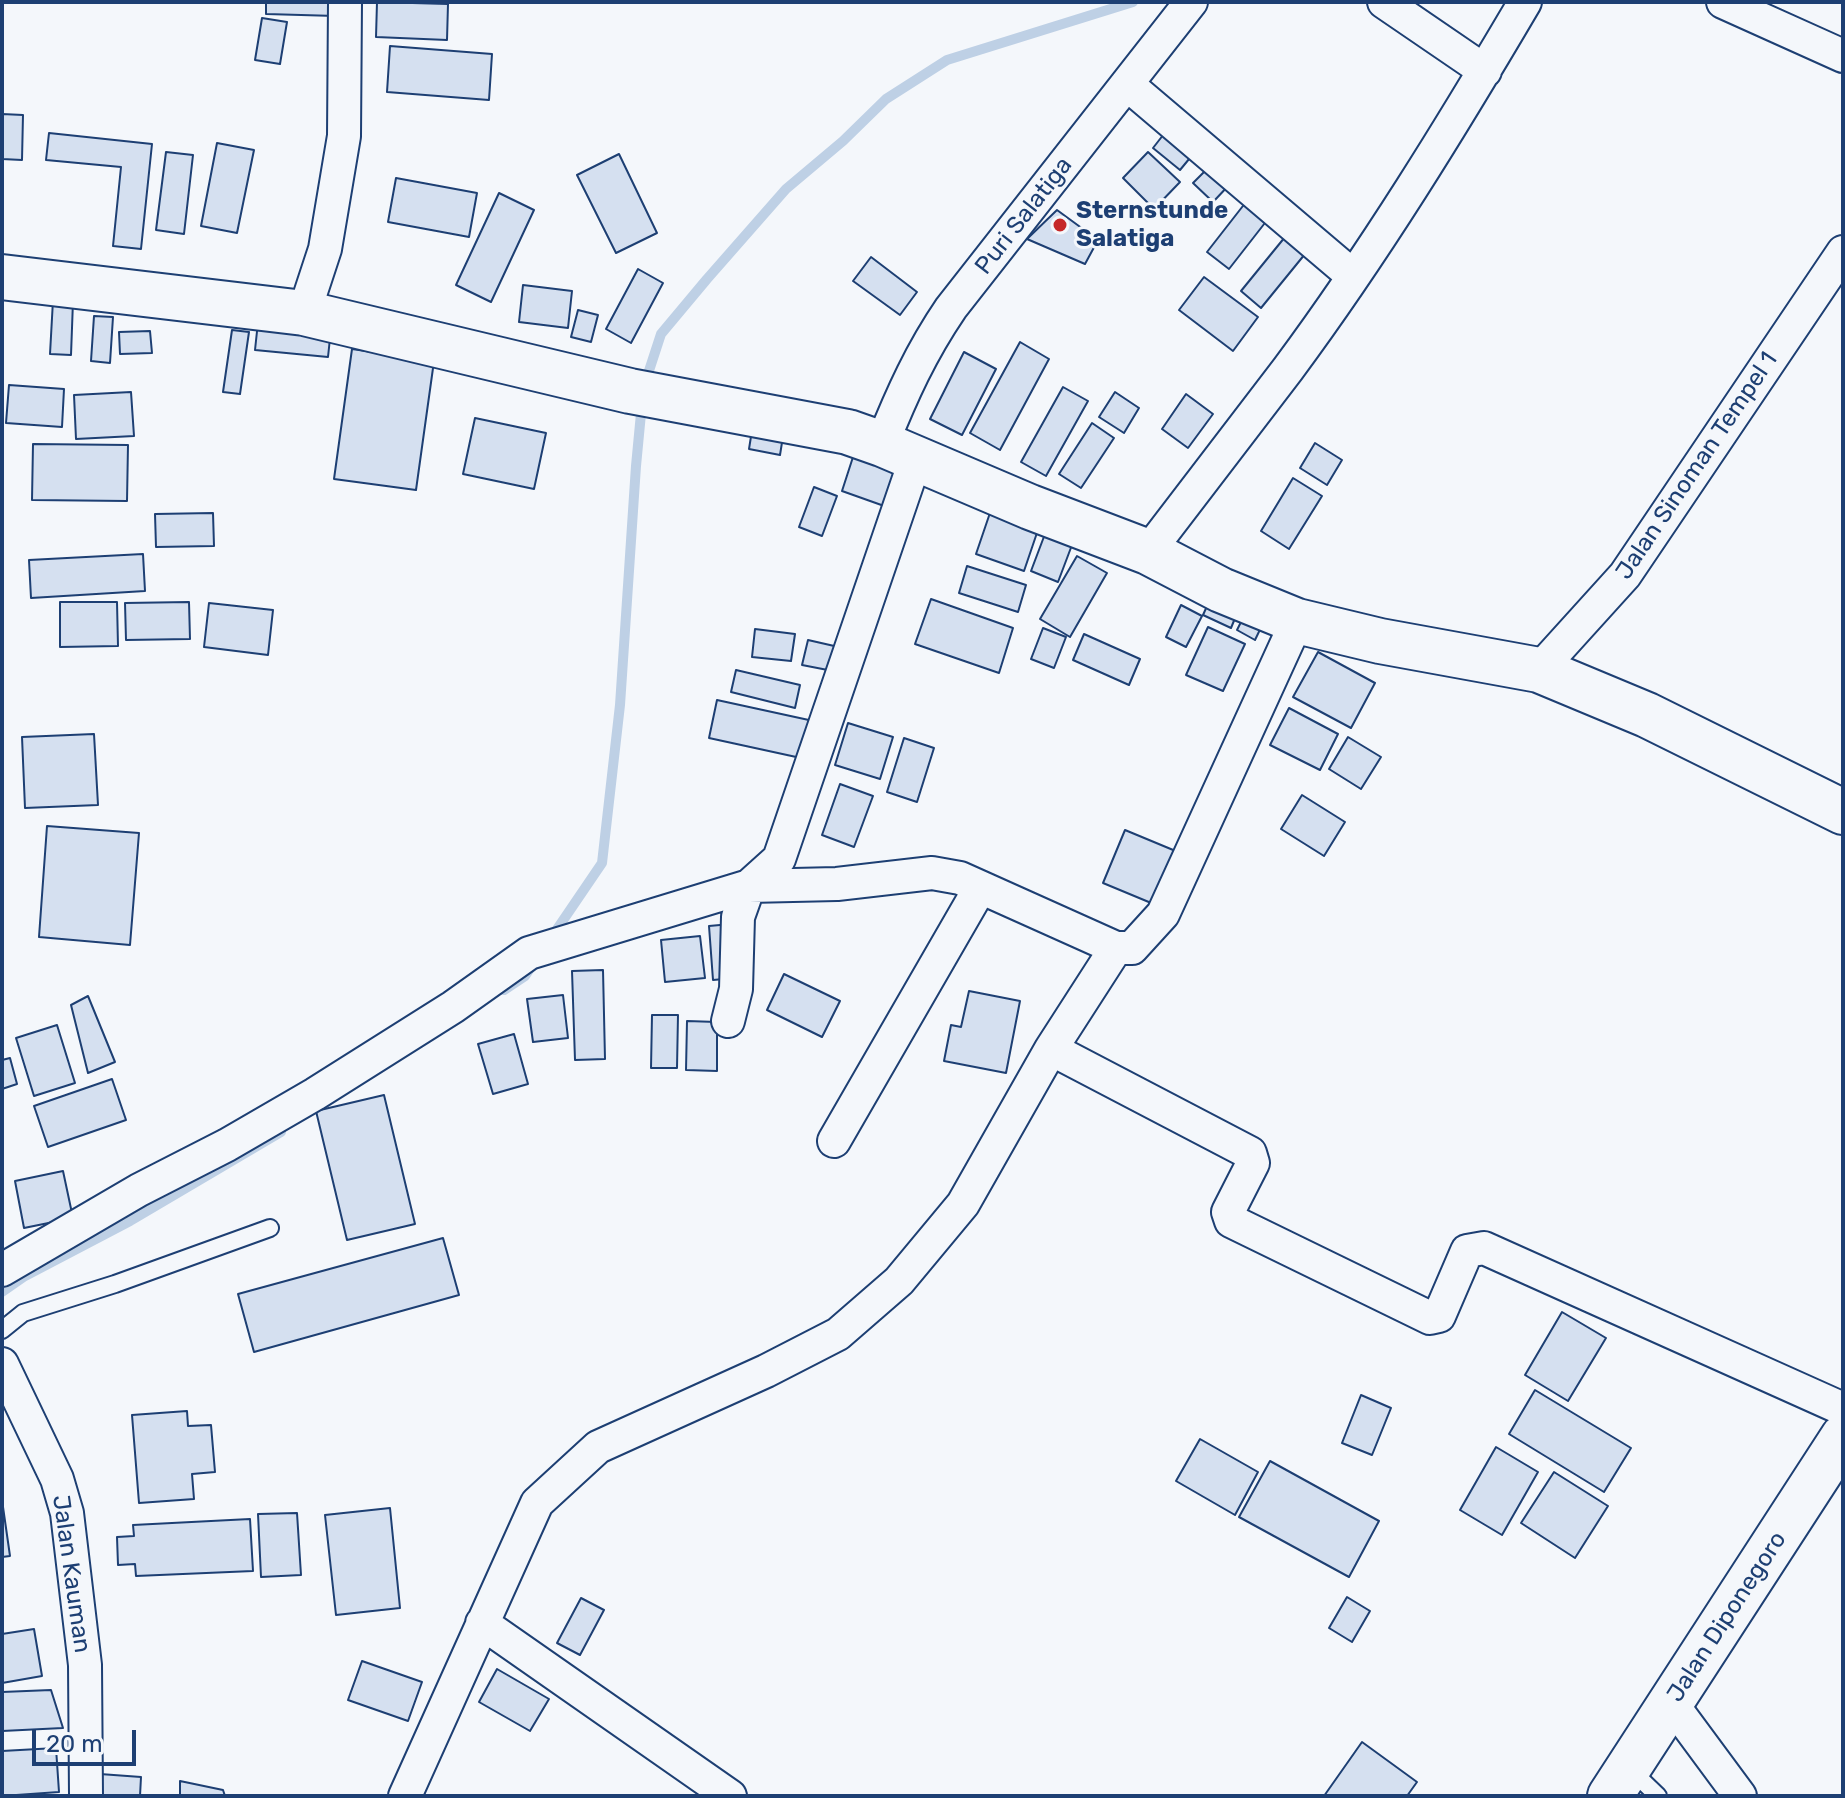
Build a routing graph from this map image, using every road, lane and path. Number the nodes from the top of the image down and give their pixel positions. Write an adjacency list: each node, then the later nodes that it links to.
1 (345, 2): 12 (street)
2 (1191, 2): 8 (street, Puri Salatiga)
3 (1384, 2): 7 (street)
4 (1525, 2): 7 (street)
5 (1723, 2): 6 (street)
6 (1843, 56)
7 (1485, 71): 10 (street)
8 (1128, 85): 10 (street); 13 (street, Puri Salatiga)
9 (1843, 252): 16 (street, Jalan Sinoman Tempel 1)
10 (1353, 276): 14 (street)
11 (2, 277): 12 (street)
12 (304, 313): 13 (street)
13 (899, 451): 14 (street); 18 (street, Puri Salatiga)
14 (1148, 552): 15 (street)
15 (1297, 621): 16 (street); 20 (street)
16 (1539, 670): 17 (street)
17 (1843, 812)
18 (749, 886): 19 (street); 21 (street); 25 (street)
19 (980, 888): 20 (street); 23 (street)
20 (1116, 948): 22 (street)
21 (728, 1021)
22 (1051, 1049): 28 (street); 30 (street)
23 (834, 1141)
24 (270, 1228): 26 (lane)
25 (2, 1270)
26 (2, 1330)
27 (2, 1364): 33 (street, Jalan Kauman)
28 (1843, 1409)
29 (1843, 1437): 31 (street, Jalan Diponegoro)
30 (482, 1623): 34 (street); 35 (street)
31 (1672, 1704): 32 (street, Jalan Diponegoro); 36 (street)
32 (1632, 1787)
33 (86, 1796)
34 (405, 1796)
35 (730, 1796)
36 (1740, 1796)

